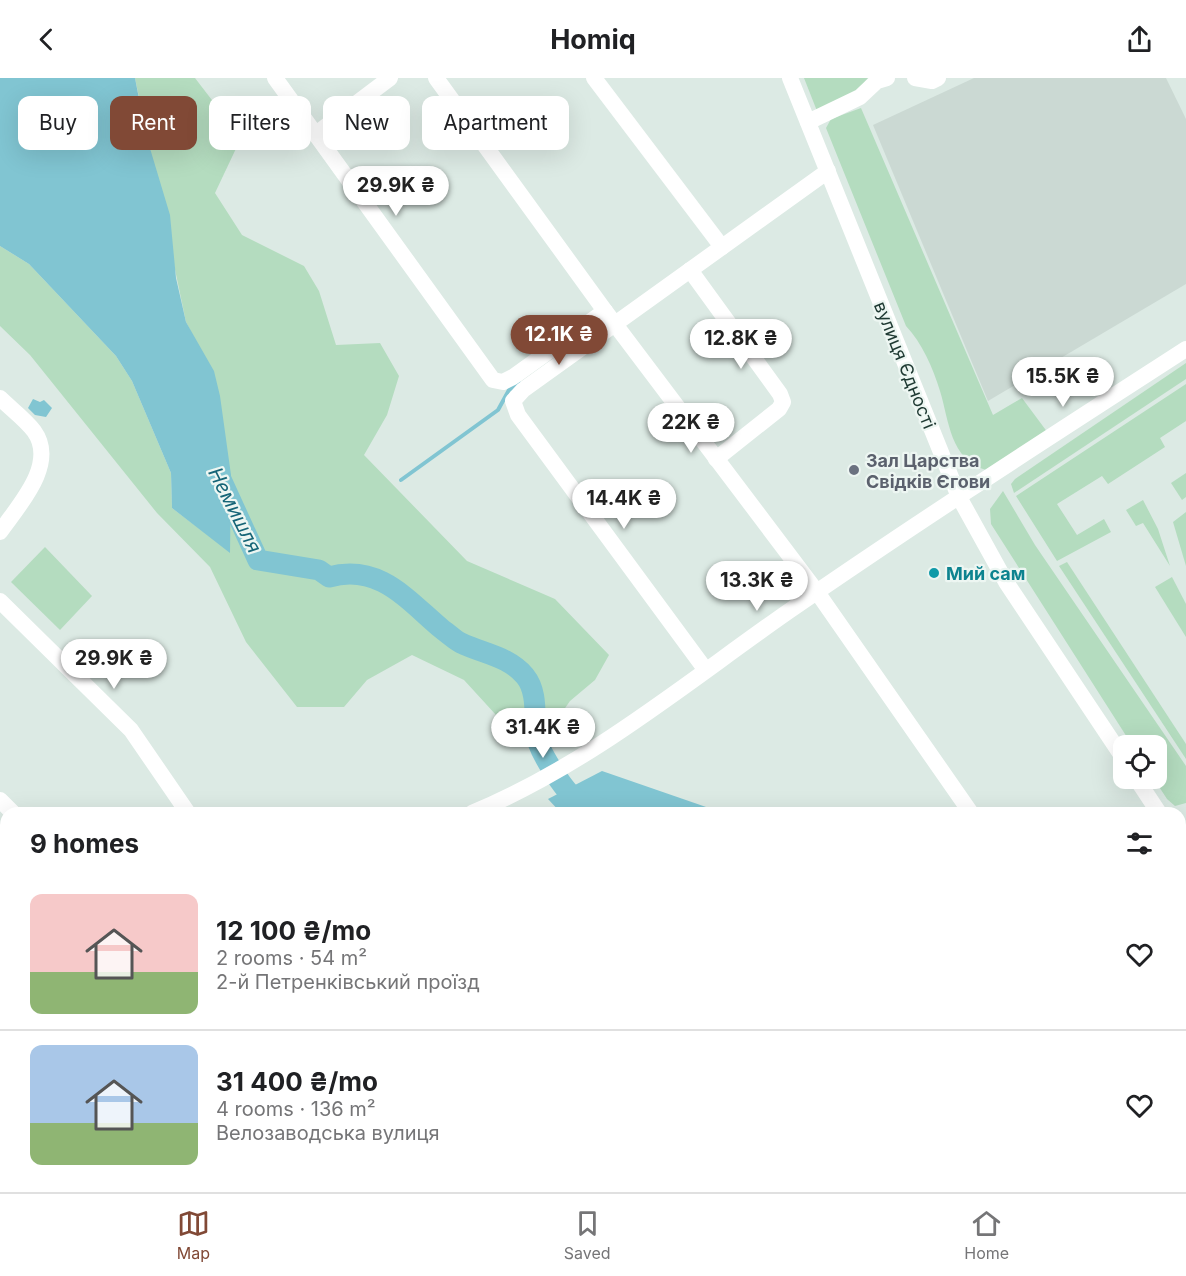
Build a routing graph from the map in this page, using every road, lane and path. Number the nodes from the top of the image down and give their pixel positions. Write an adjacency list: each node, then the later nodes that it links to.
1 (275, 78): 10 (street)
2 (390, 78): 10 (street)
3 (436, 78): 14 (street)
4 (594, 78): 12 (street)
5 (790, 78): 9 (street, вулиця Єдності)
6 (887, 78): 9 (street)
7 (915, 78): 8 (street)
8 (938, 78)
9 (808, 122): 11 (street, вулиця Єдності)
10 (316, 134): 16 (street)
11 (828, 171): 12 (street); 19 (street, вулиця Єдності)
12 (722, 247): 13 (street)
13 (690, 270): 14 (street); 18 (street)
14 (610, 317): 16 (street); 18 (street)
15 (1186, 349): 19 (street)
16 (508, 390): 23 (street)
17 (0, 398): 20 (street)
18 (716, 459): 21 (street)
19 (959, 497): 21 (street); 24 (street, вулиця Єдності)
20 (0, 532)
21 (817, 592): 23 (street); 28 (street)
22 (0, 601): 26 (street)
23 (705, 669): 27 (street)
24 (1113, 742)
25 (1144, 789): 29 (street)
26 (184, 807)
27 (485, 807)
28 (967, 807)
29 (1156, 807)

